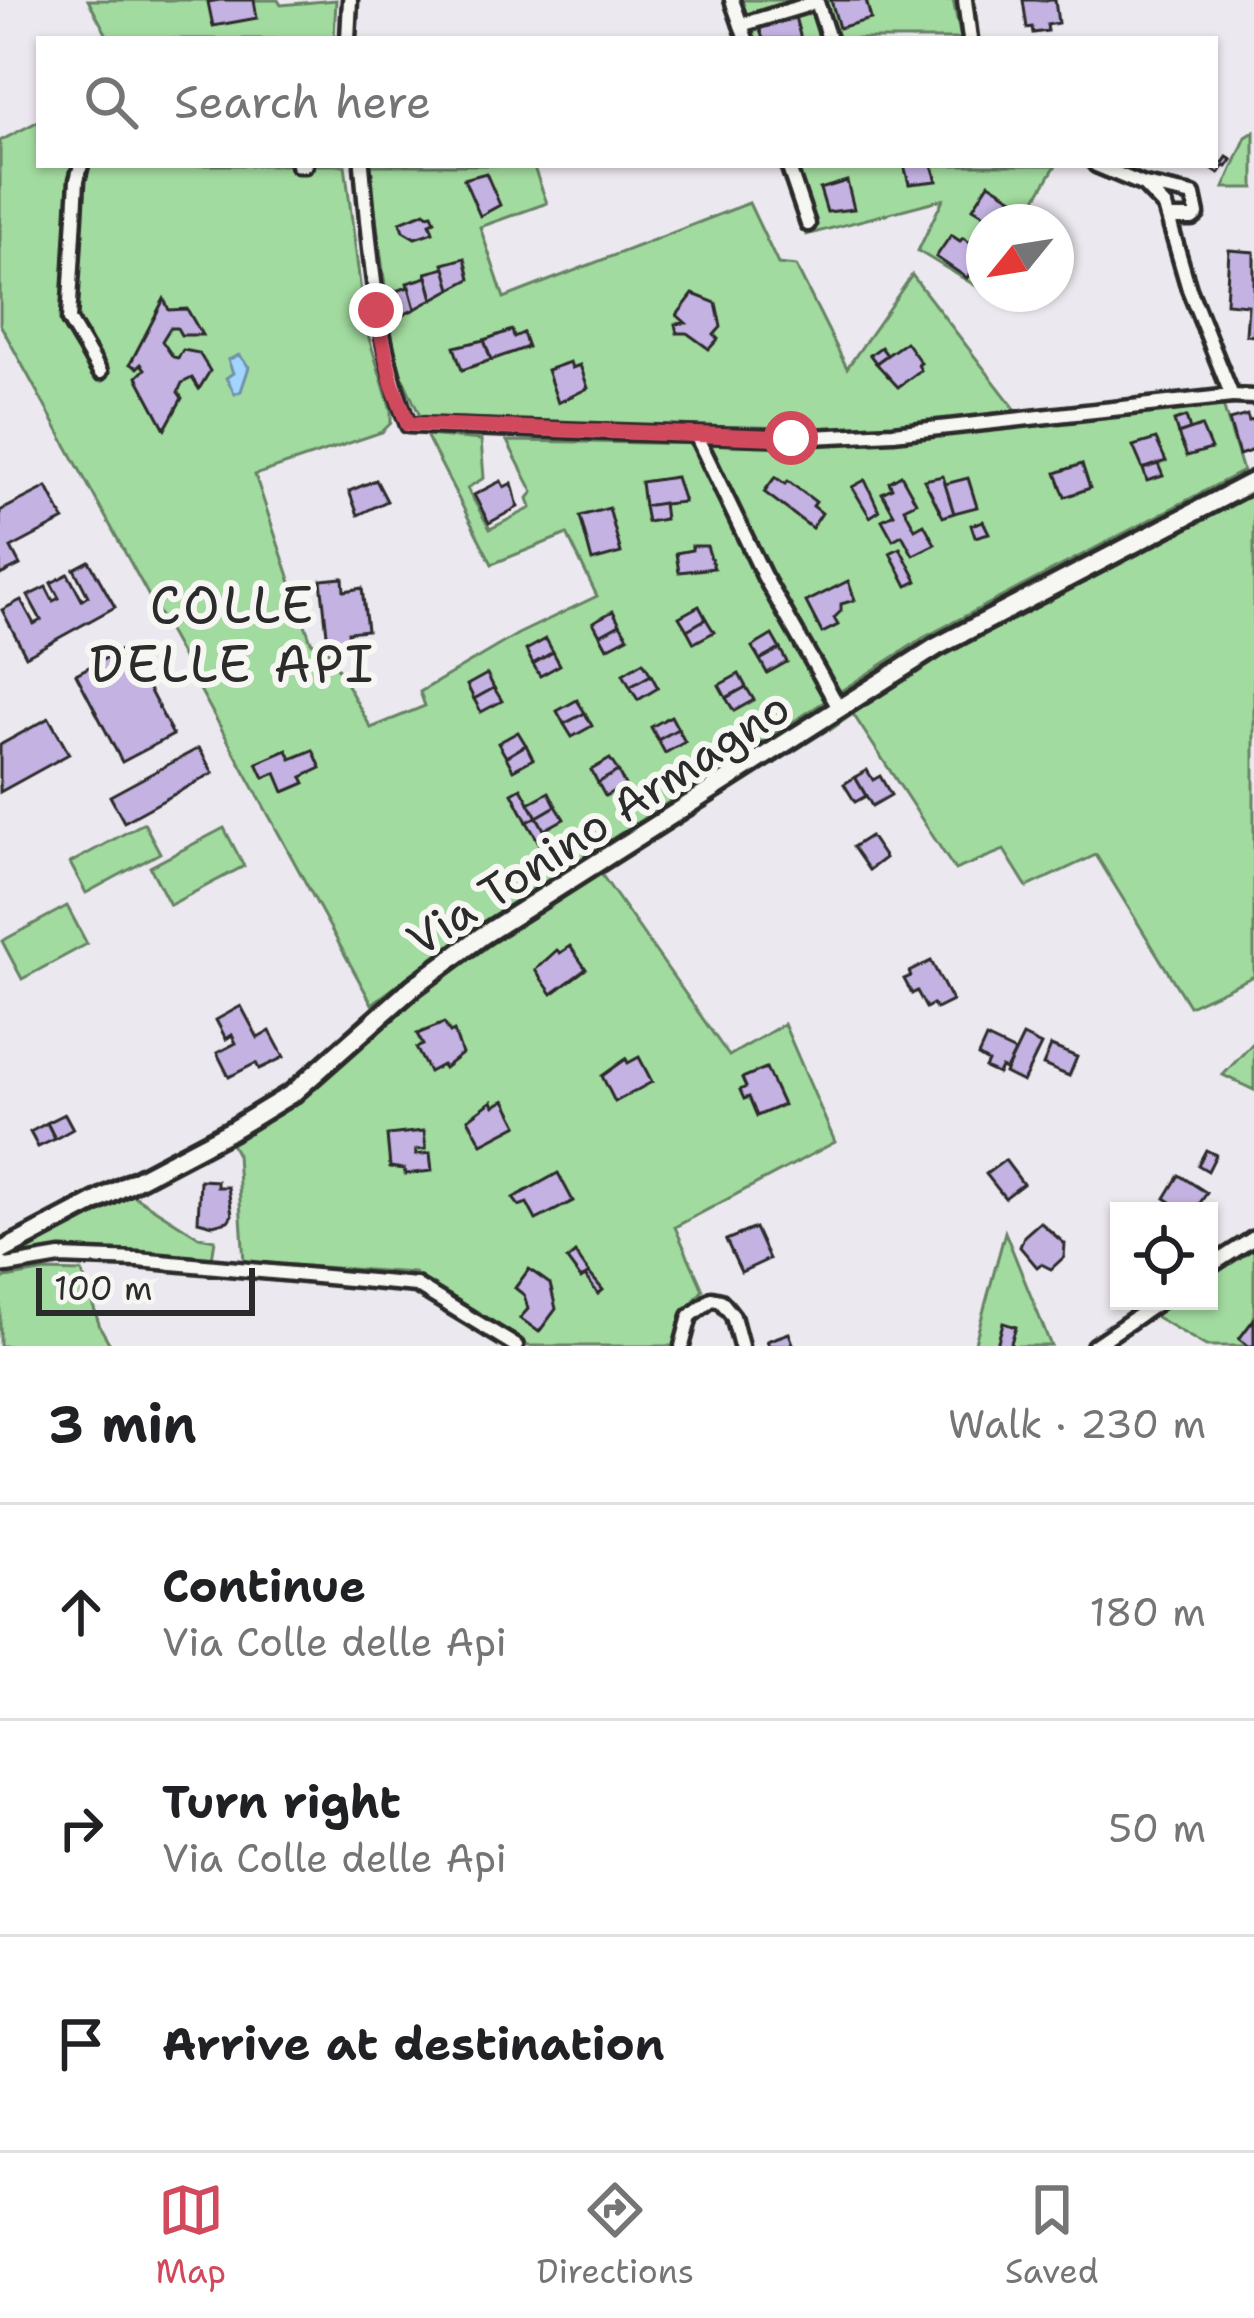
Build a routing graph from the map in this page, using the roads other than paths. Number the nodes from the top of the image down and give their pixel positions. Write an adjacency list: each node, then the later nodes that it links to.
1 (350, 0): 5 (street)
2 (733, 0): 4 (street)
3 (965, 0): 7 (street)
4 (743, 32): 6 (street)
5 (348, 36)
6 (828, 36)
7 (970, 36)
8 (80, 168): 15 (street)
9 (362, 168): 18 (street)
10 (789, 168): 14 (street)
11 (1103, 168): 12 (street)
12 (1144, 185): 13 (street); 13 (street)
13 (1170, 218): 16 (street)
14 (808, 224)
15 (100, 372)
16 (1232, 396): 17 (street); 18 (street)
17 (1254, 397)
18 (698, 437): 20 (street)
19 (1254, 482): 20 (street, Via Tonino Armagno)
20 (839, 708): 22 (street, Via Tonino Armagno)
21 (1254, 1238): 23 (street)
22 (0, 1252)
23 (1218, 1261)
24 (0, 1263): 26 (street)
25 (1147, 1310): 29 (street)
26 (516, 1346)
27 (682, 1346): 28 (street)
28 (742, 1346)
29 (1094, 1346)

